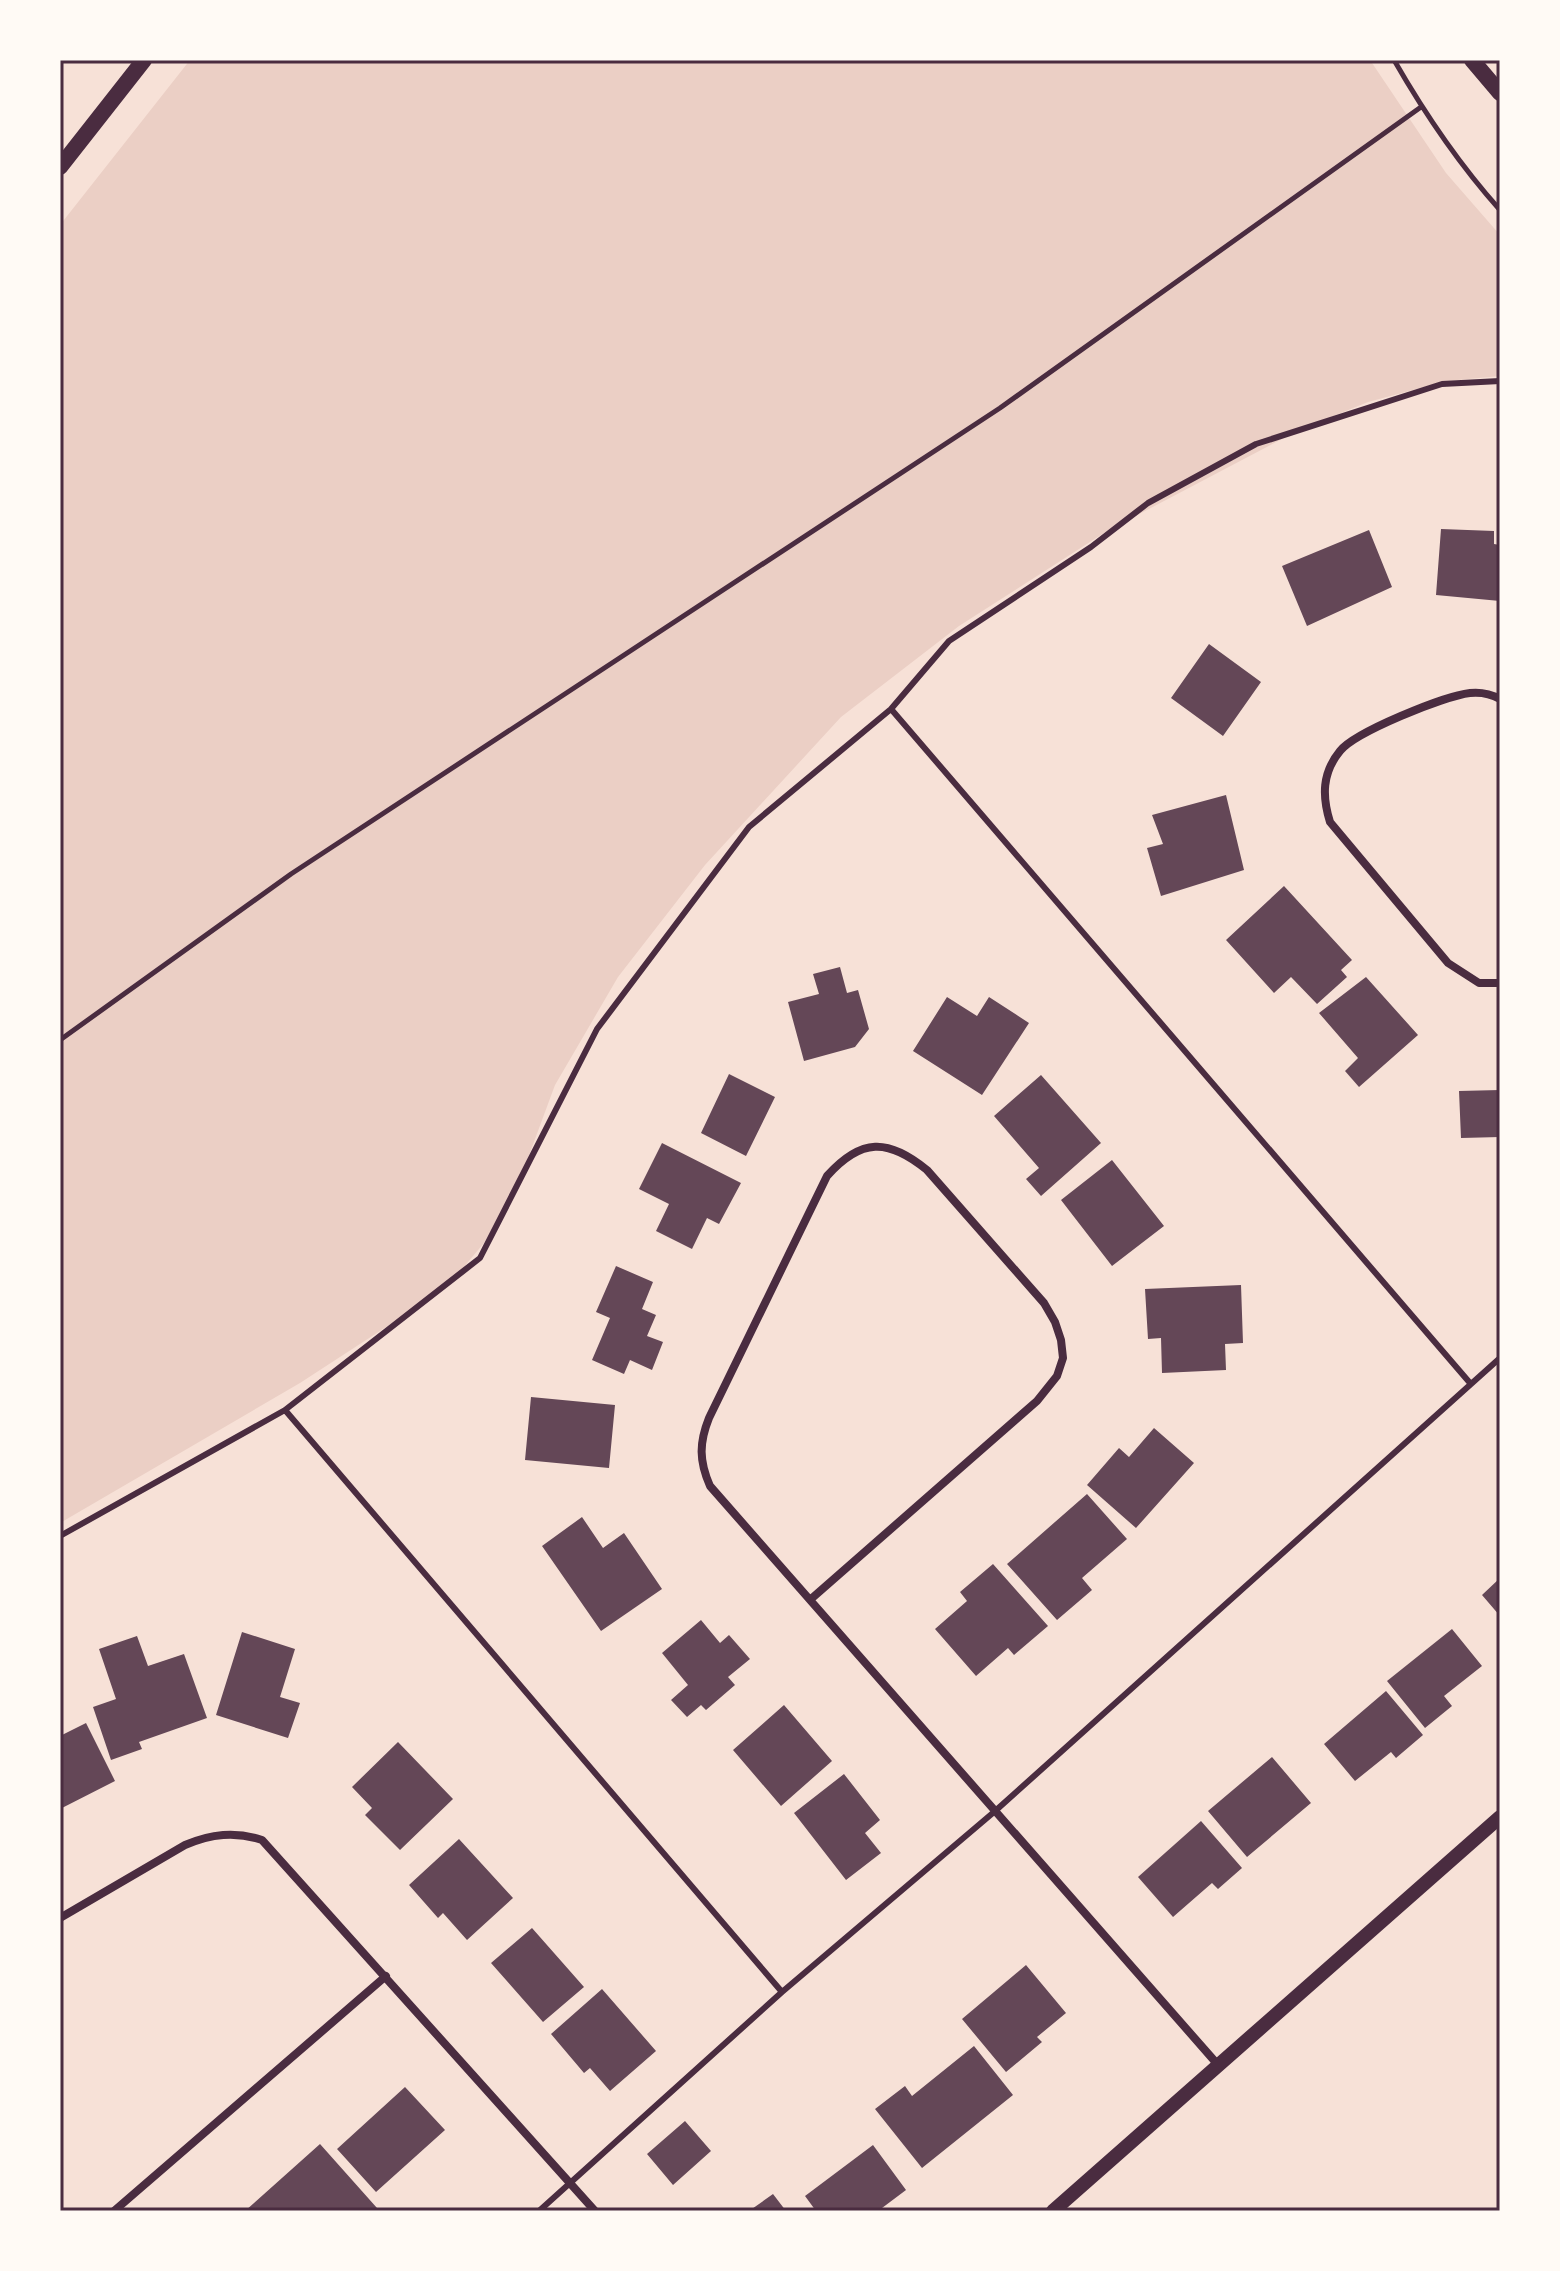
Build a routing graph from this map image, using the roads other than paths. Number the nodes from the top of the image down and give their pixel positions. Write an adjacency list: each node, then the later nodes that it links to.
1 (144, 60): 4 (main road)
2 (1472, 60): 3 (main road)
3 (1500, 93)
4 (60, 167)
5 (1500, 381): 7 (lane)
6 (1500, 699): 8 (street)
7 (891, 709): 10 (lane); 11 (lane)
8 (1500, 983)
9 (1500, 1358): 10 (lane)
10 (1470, 1383): 14 (lane)
11 (285, 1410): 12 (lane); 18 (lane)
12 (60, 1536)
13 (811, 1599): 13 (street); 14 (street)
14 (994, 1812): 18 (lane); 19 (street)
15 (1500, 1817): 19 (street)
16 (60, 1918): 17 (street)
17 (386, 1976): 20 (street); 21 (street)
18 (782, 1992): 20 (lane)
19 (1219, 2066): 24 (street)
20 (571, 2183): 22 (lane); 23 (street)
21 (114, 2211)
22 (539, 2211)
23 (595, 2211)
24 (1053, 2211)

